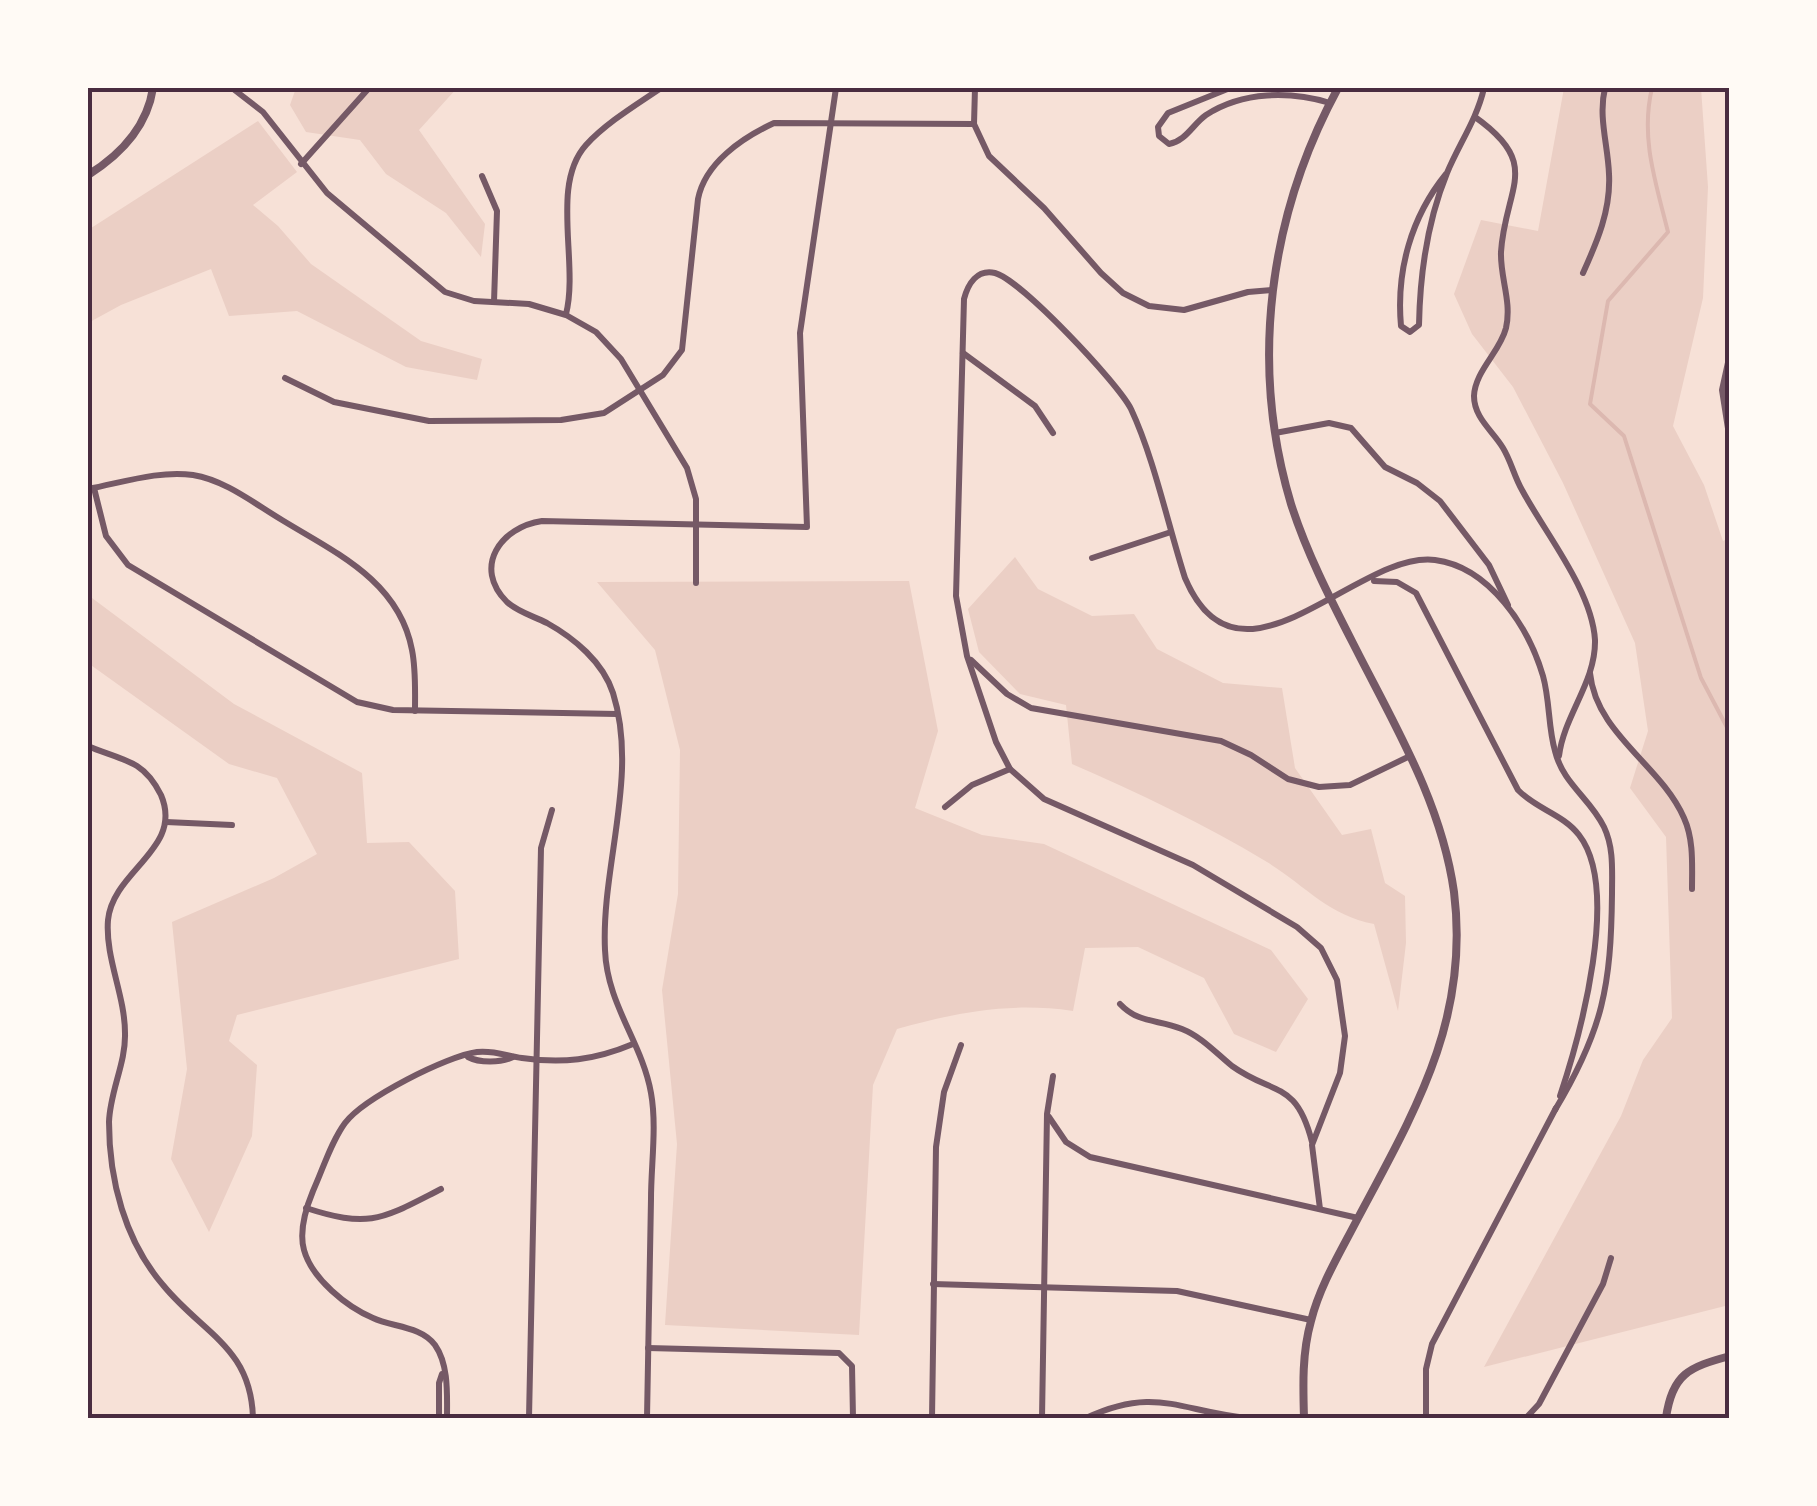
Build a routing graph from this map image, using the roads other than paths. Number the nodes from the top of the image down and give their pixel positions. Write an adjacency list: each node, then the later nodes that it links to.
1 (153, 88): 17 (street)
2 (232, 88): 15 (street)
3 (370, 88): 15 (street)
4 (660, 88): 22 (street)
5 (836, 88): 13 (street)
6 (975, 88): 14 (street)
7 (1230, 88): 11 (street)
8 (1337, 88): 11 (street)
9 (1484, 88): 12 (street)
10 (1605, 88): 19 (street)
11 (1330, 102): 20 (street)
12 (1475, 117): 16 (street); 39 (street)
13 (830, 122): 14 (street); 26 (street); 31 (street)
14 (974, 124): 20 (street)
15 (301, 164): 21 (street)
16 (1446, 174): 16 (street)
17 (88, 175)
18 (482, 176): 21 (street)
19 (1583, 274)
20 (1272, 290): 28 (street)
21 (494, 302): 22 (street)
22 (566, 314): 26 (street)
23 (962, 352): 27 (street); 32 (street); 38 (street)
24 (1730, 358): 29 (street)
25 (285, 378): 26 (street)
26 (640, 391): 31 (street)
27 (1053, 433)
28 (1274, 433): 36 (street); 37 (street)
29 (1730, 435)
30 (91, 488): 40 (street); 40 (street)
31 (696, 525): 35 (street); 41 (street)
32 (1170, 532): 33 (street); 36 (street)
33 (1092, 558)
34 (1368, 581): 36 (street); 37 (street); 56 (street)
35 (696, 583)
36 (1331, 599): 43 (street)
37 (1511, 611): 44 (street)
38 (967, 656): 43 (street); 45 (street)
39 (1590, 672): 44 (street); 50 (street)
40 (415, 711): 41 (street)
41 (617, 714): 52 (street)
42 (88, 746): 48 (street)
43 (1410, 756): 62 (street)
44 (1560, 768): 56 (street)
45 (1010, 769): 46 (street); 58 (street)
46 (945, 808)
47 (552, 810): 54 (street)
48 (166, 822): 49 (street); 70 (street)
49 (232, 825)
50 (1692, 889)
51 (1120, 1004): 58 (street)
52 (633, 1044): 54 (street); 67 (street)
53 (962, 1045): 64 (street)
54 (536, 1060): 60 (street); 73 (street)
55 (1053, 1076): 57 (street)
56 (1556, 1110): 80 (street)
57 (1047, 1114): 61 (street); 65 (street)
58 (1312, 1145): 61 (street)
59 (441, 1190): 60 (street)
60 (306, 1208): 69 (street)
61 (1320, 1209): 62 (street)
62 (1358, 1218): 66 (street)
63 (1611, 1258): 81 (street)
64 (933, 1284): 65 (street); 76 (street)
65 (1045, 1286): 66 (street); 77 (street)
66 (1311, 1320): 79 (street)
67 (648, 1348): 74 (street); 75 (street)
68 (1730, 1356): 82 (street)
69 (442, 1373): 71 (street); 72 (street)
70 (253, 1418)
71 (439, 1418)
72 (446, 1418)
73 (530, 1418)
74 (647, 1418)
75 (852, 1418)
76 (932, 1418)
77 (1042, 1418)
78 (1086, 1418): 79 (street)
79 (1304, 1418)
80 (1426, 1418)
81 (1526, 1418)
82 (1666, 1418)

